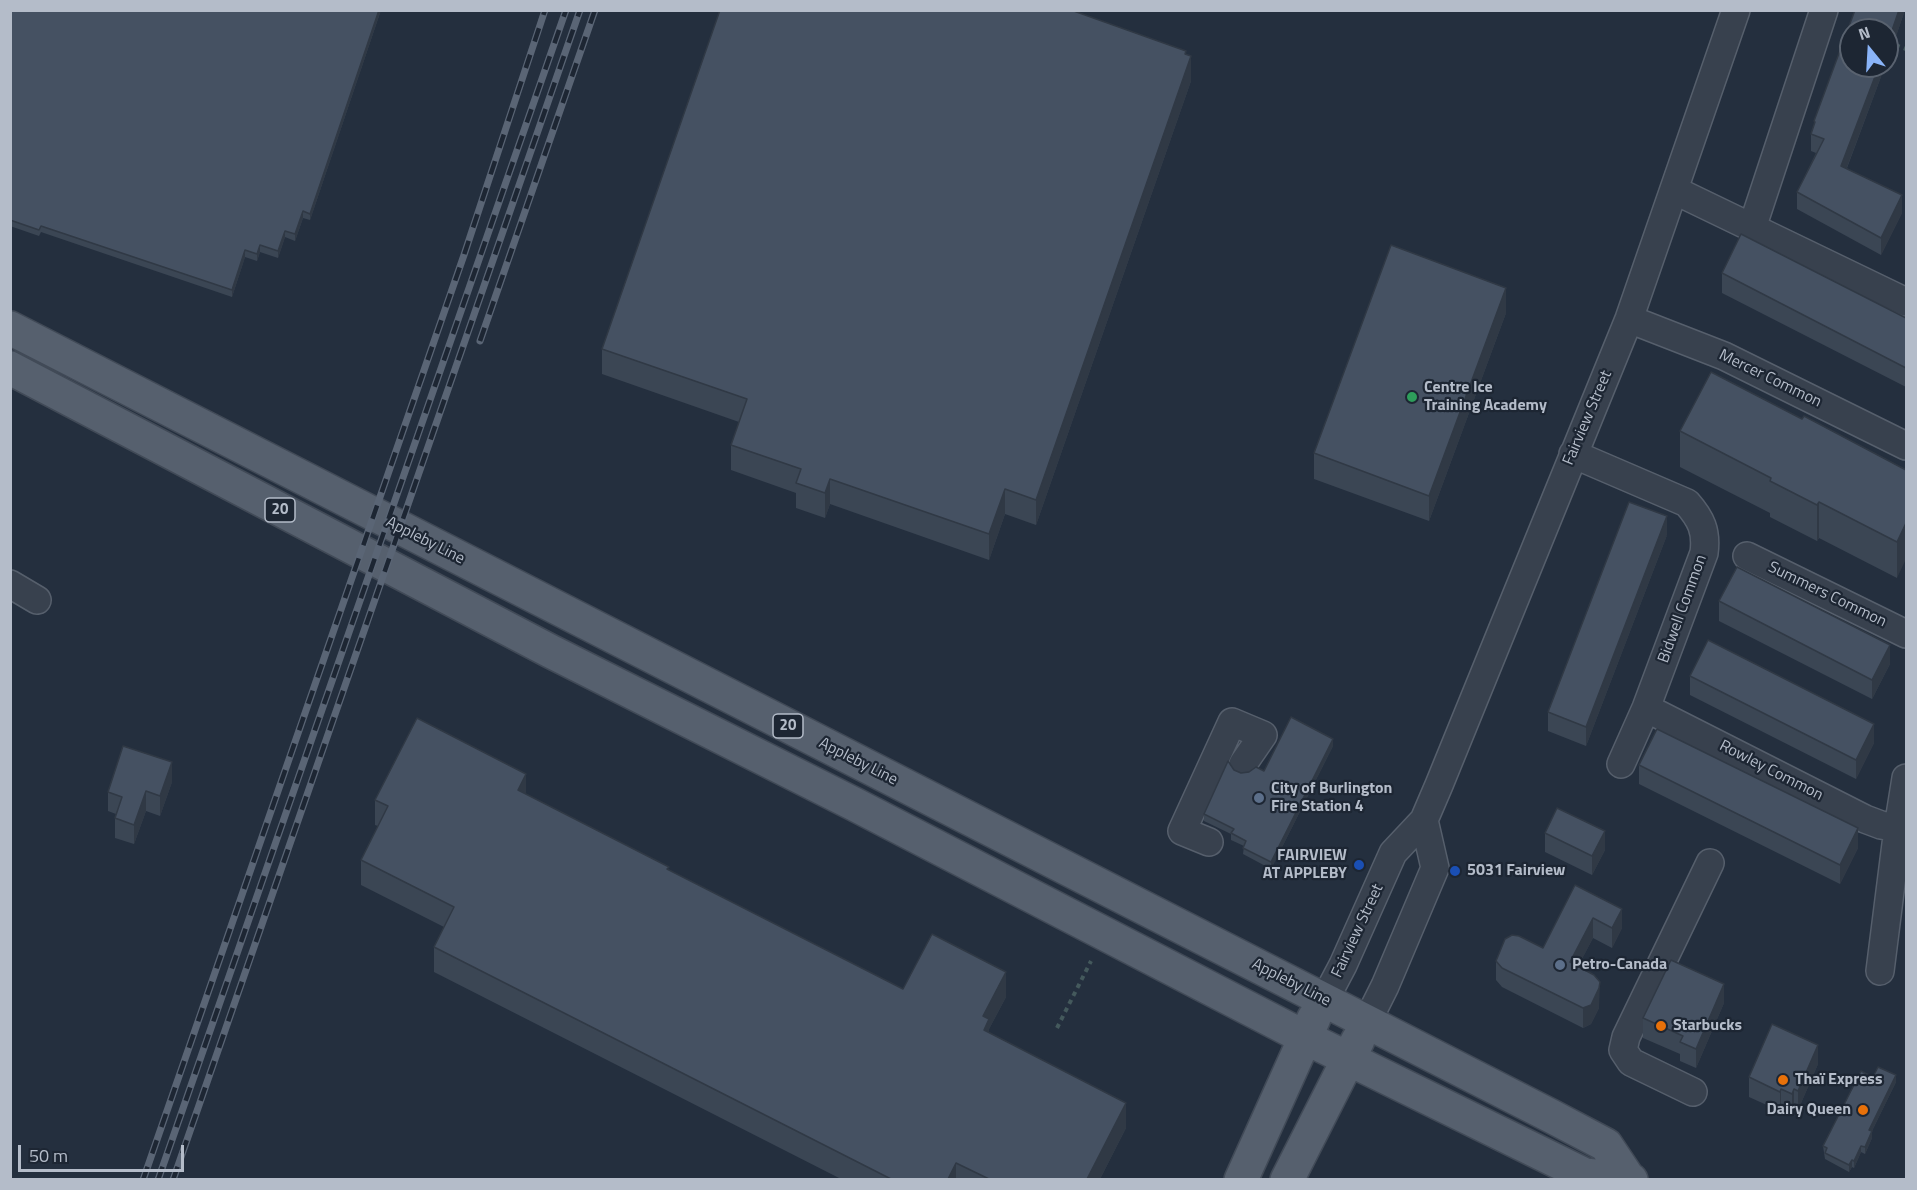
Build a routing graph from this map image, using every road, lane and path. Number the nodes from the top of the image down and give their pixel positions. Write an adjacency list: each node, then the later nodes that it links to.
1 (1736, 10): 3 (street, Fairview Street)
2 (1824, 10): 4 (street)
3 (1674, 190): 4 (street); 6 (street, Fairview Street)
4 (1752, 228): 5 (street)
5 (1906, 302)
6 (1629, 320): 9 (street, Mercer Common); 10 (street, Fairview Street)
7 (10, 328): 25 (main road, Appleby Line / 20)
8 (10, 368): 28 (main road, Appleby Line / 20)
9 (1906, 446)
10 (1573, 454): 15 (street, Bidwell Common); 19 (street, Fairview Street)
11 (1747, 556): 14 (street, Summers Common)
12 (10, 584): 13 (street)
13 (37, 600)
14 (1906, 634)
15 (1646, 708): 17 (street, Bidwell Common); 20 (street, Rowley Common)
16 (1243, 764): 21 (street)
17 (1621, 764)
18 (1906, 778): 20 (street)
19 (1424, 820): 25 (street, Fairview Street); 26 (street)
20 (1898, 828): 24 (street)
21 (1209, 842)
22 (1710, 863): 30 (street)
23 (1091, 960): 27 (path)
24 (1880, 971)
25 (1324, 1001): 26 (main road, Appleby Line / 20); 28 (main road, Fairview Street)
26 (1367, 1022): 29 (main road); 33 (main road, Appleby Line)
27 (1057, 1028)
28 (1304, 1037): 29 (main road, Appleby Line / 20); 31 (main road, Fairview Street)
29 (1347, 1059): 32 (main road); 33 (main road, Appleby Line)
30 (1693, 1092)
31 (1241, 1179)
32 (1287, 1179)
33 (1630, 1179)

